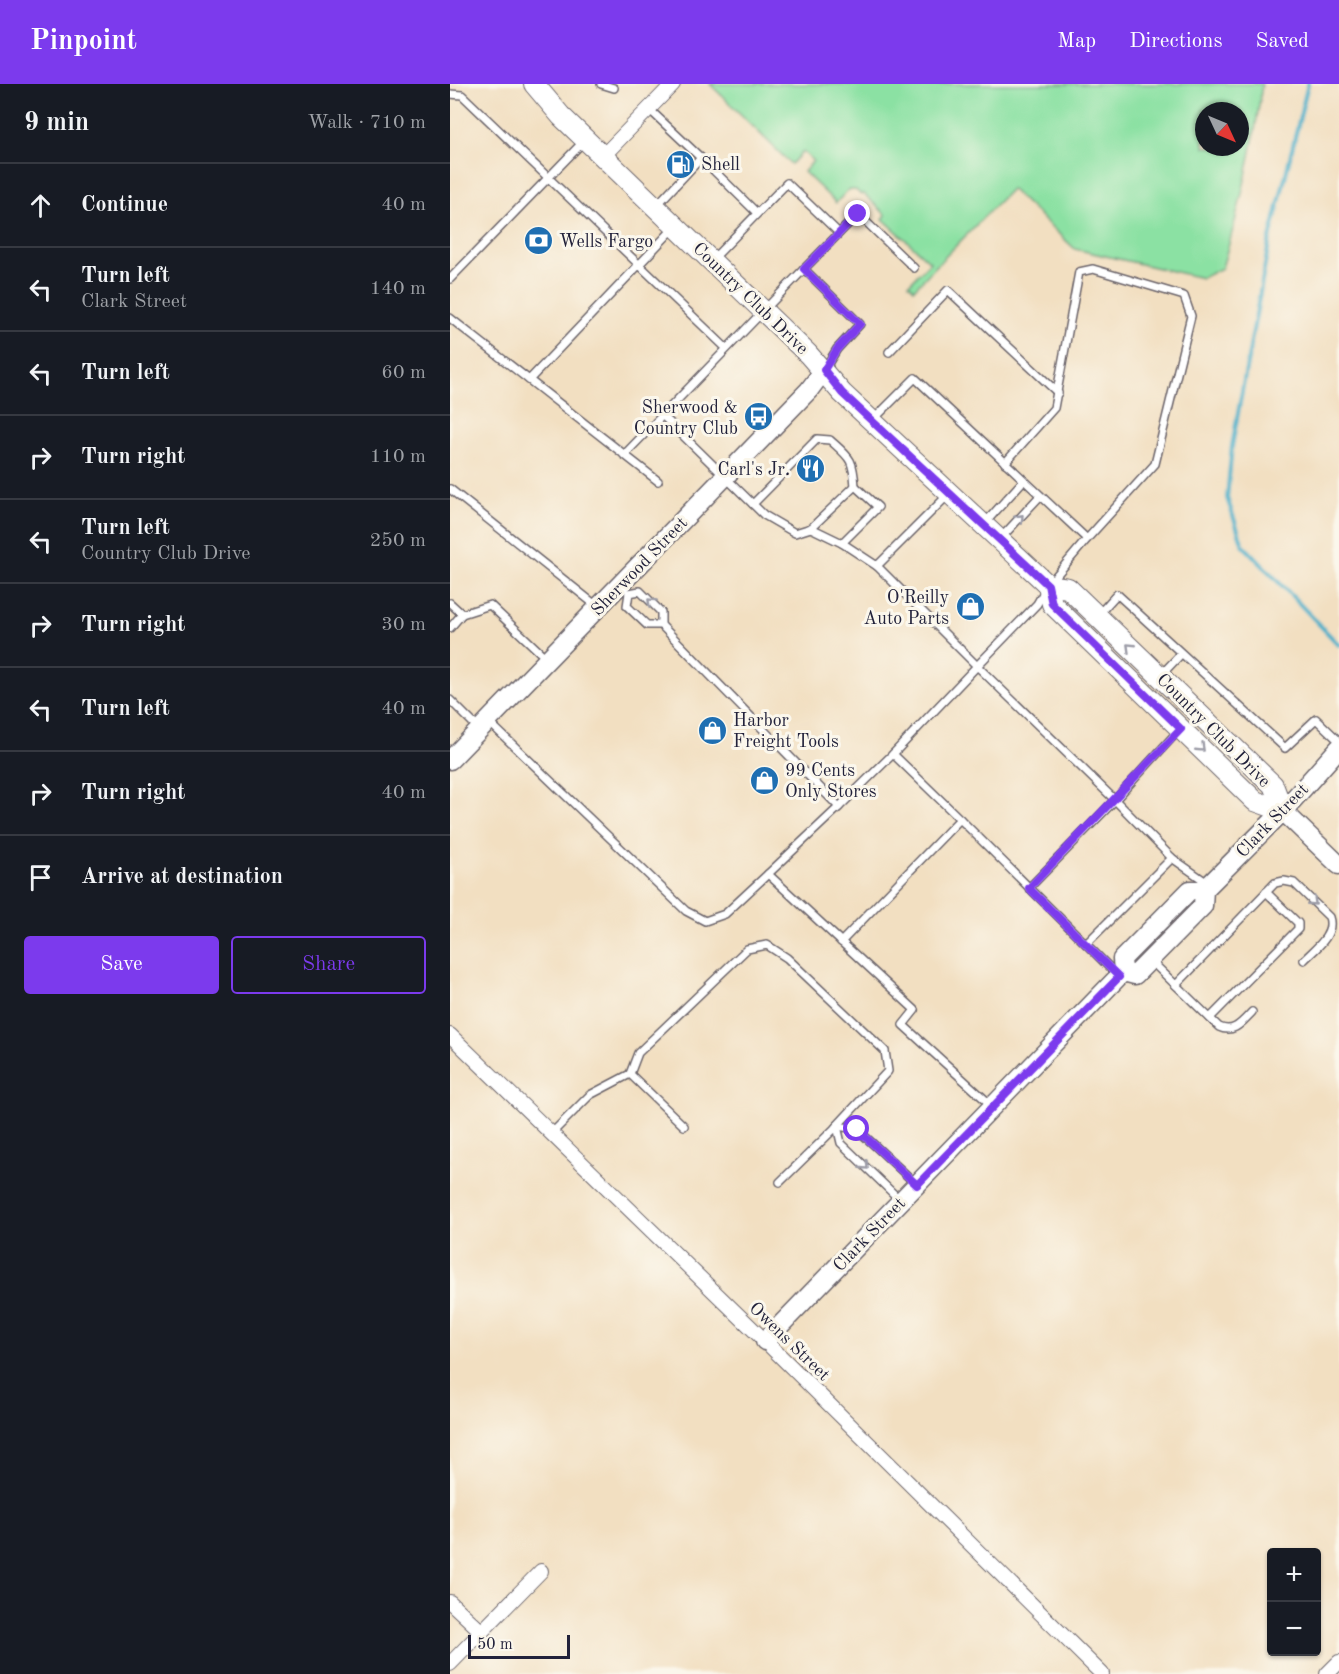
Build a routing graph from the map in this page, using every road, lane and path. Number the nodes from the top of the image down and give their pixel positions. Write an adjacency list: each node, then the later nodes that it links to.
1 (534, 84): 7 (main road, Country Club Drive)
2 (601, 84): 4 (lane)
3 (673, 84): 6 (street)
4 (614, 88)
5 (450, 94): 10 (lane)
6 (649, 109): 8 (street); 9 (lane)
7 (585, 140): 8 (main road, Country Club Drive); 10 (lane)
8 (603, 156): 11 (main road, Country Club Drive)
9 (701, 158): 11 (lane); 12 (lane)
10 (548, 178): 16 (lane); 19 (lane)
11 (656, 206): 13 (main road, Country Club Drive)
12 (757, 213): 14 (lane); 15 (lane)
13 (676, 226): 15 (main road, Country Club Drive); 16 (lane)
14 (839, 233): 17 (lane); 18 (lane)
15 (712, 260): 20 (main road, Country Club Drive)
16 (639, 265): 22 (lane); 25 (lane)
17 (914, 268)
18 (804, 269): 20 (lane); 24 (lane)
19 (450, 279)
20 (763, 310): 22 (lane); 24 (main road, Country Club Drive)
21 (450, 318): 25 (lane)
22 (726, 348): 27 (lane)
23 (889, 352): 26 (lane)
24 (824, 370): 28 (main road, Country Club Drive); 31 (street, Sherwood Street)
25 (529, 380): 29 (lane)
26 (1058, 393): 30 (lane); 41 (lane)
27 (662, 415): 29 (lane); 31 (lane)
28 (872, 421): 30 (lane); 36 (main road, Country Club Drive)
29 (624, 454): 33 (lane)
30 (1005, 463): 32 (lane)
31 (726, 476): 38 (lane); 46 (street, Sherwood Street)
32 (1023, 481): 37 (lane); 39 (lane)
33 (658, 482)
34 (855, 486): 38 (lane); 40 (lane); 43 (lane)
35 (450, 489): 48 (lane)
36 (949, 494): 39 (main road, Country Club Drive); 44 (lane)
37 (1040, 496): 41 (lane); 42 (lane, one-way to 37)
38 (753, 504): 40 (lane)
39 (982, 525): 42 (main road, Country Club Drive)
40 (811, 528): 43 (lane)
41 (1087, 539): 45 (lane)
42 (999, 540): 45 (main road, Country Club Drive)
43 (842, 543): 44 (lane)
44 (877, 566): 55 (lane)
45 (1048, 585): 50 (main road, Country Club Drive); 55 (lane); 59 (main road, Country Club Drive)
46 (624, 589): 48 (street, Sherwood Street); 51 (lane, one-way to 46); 51 (lane)
47 (450, 603): 49 (lane)
48 (598, 608): 54 (street, Sherwood Street)
49 (462, 614): 52 (lane); 54 (lane)
50 (1097, 616): 53 (lane); 56 (main road, Country Club Drive, one-way to 50)
51 (661, 625): 65 (lane)
52 (450, 628)
53 (1180, 654): 56 (lane); 60 (lane)
54 (548, 659): 58 (street, Sherwood Street)
55 (977, 666): 62 (lane); 64 (lane)
56 (1160, 676): 66 (main road, Country Club Drive)
57 (450, 700): 58 (lane)
58 (484, 725): 63 (street, Sherwood Street); 70 (lane)
59 (1181, 729): 64 (lane); 66 (main road, Country Club Drive, one-way to 66)
60 (1339, 741)
61 (1339, 748): 66 (street, Clark Street)
62 (893, 754): 65 (lane); 67 (lane)
63 (450, 760)
64 (1114, 800): 68 (lane); 72 (lane)
65 (839, 807): 70 (lane)
66 (1283, 811): 69 (street); 71 (street, Clark Street)
67 (960, 819): 72 (lane); 75 (lane)
68 (1172, 858): 71 (lane); 76 (lane)
69 (1339, 865)
70 (768, 874): 75 (lane)
71 (1206, 887): 74 (street, Clark Street); 77 (street, Clark Street)
72 (1029, 888): 76 (lane)
73 (1266, 892): 78 (lane, one-way to 78); 80 (lane); 82 (lane)
74 (1181, 899): 77 (street); 79 (street, Clark Street)
75 (841, 942): 85 (lane)
76 (1086, 944): 79 (lane)
77 (1150, 960): 79 (street, Clark Street); 80 (lane)
78 (1304, 960)
79 (1121, 975): 85 (street, Clark Street)
80 (1176, 985): 82 (lane)
81 (1252, 1012): 82 (lane)
82 (1210, 1018)
83 (450, 1035): 88 (street, Owens Street)
84 (630, 1074): 86 (lane); 87 (lane); 88 (lane)
85 (993, 1106): 90 (street, Clark Street)
86 (684, 1126)
87 (837, 1126): 89 (lane); 90 (lane); 91 (lane, one-way to 91)
88 (551, 1134): 92 (street, Owens Street)
89 (780, 1182)
90 (917, 1185): 91 (street, Clark Street)
91 (901, 1201): 92 (street, Clark Street)
92 (765, 1341): 98 (street, Owens Street)
93 (541, 1570): 95 (street)
94 (450, 1602): 95 (street)
95 (481, 1631): 97 (street)
96 (1339, 1662): 99 (street)
97 (450, 1664)
98 (1102, 1674)
99 (1327, 1674)

